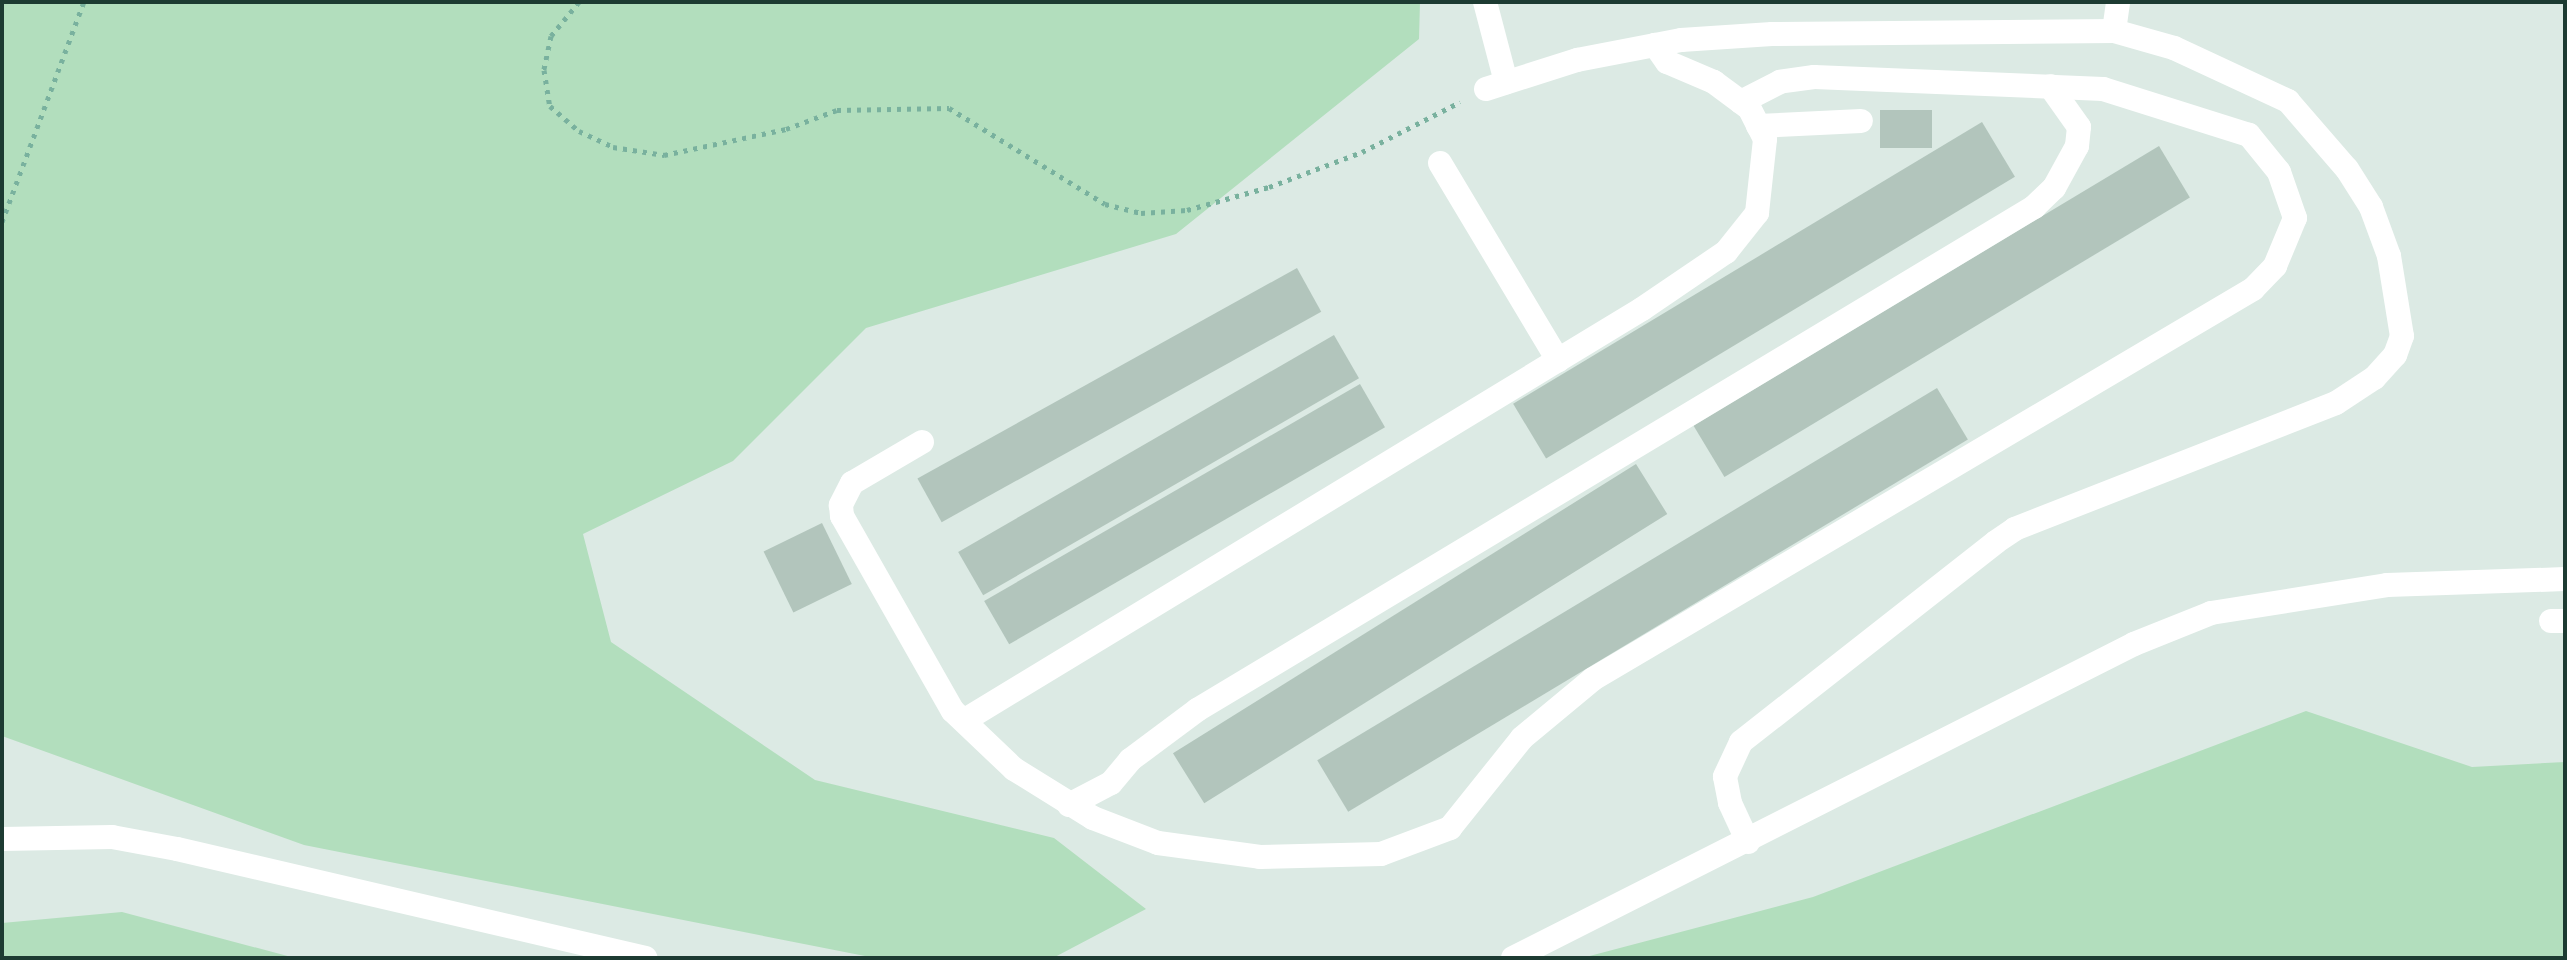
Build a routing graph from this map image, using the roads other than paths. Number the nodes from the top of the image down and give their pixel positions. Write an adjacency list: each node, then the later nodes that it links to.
1 (1485, 2): 4 (street)
2 (2118, 2): 3 (street)
3 (2114, 31): 4 (street); 16 (street)
4 (1655, 45): 6 (street)
5 (2050, 86): 6 (street); 14 (street); 14 (street)
6 (1741, 102): 8 (street)
7 (1861, 121): 8 (street)
8 (1758, 126): 10 (street)
9 (1440, 163): 10 (street)
10 (1558, 360): 13 (street)
11 (922, 442): 13 (street)
12 (2565, 579): 16 (street)
13 (965, 720): 14 (street)
14 (1069, 805)
15 (2, 839): 17 (street)
16 (1748, 842): 18 (street)
17 (646, 958)
18 (1513, 958)

